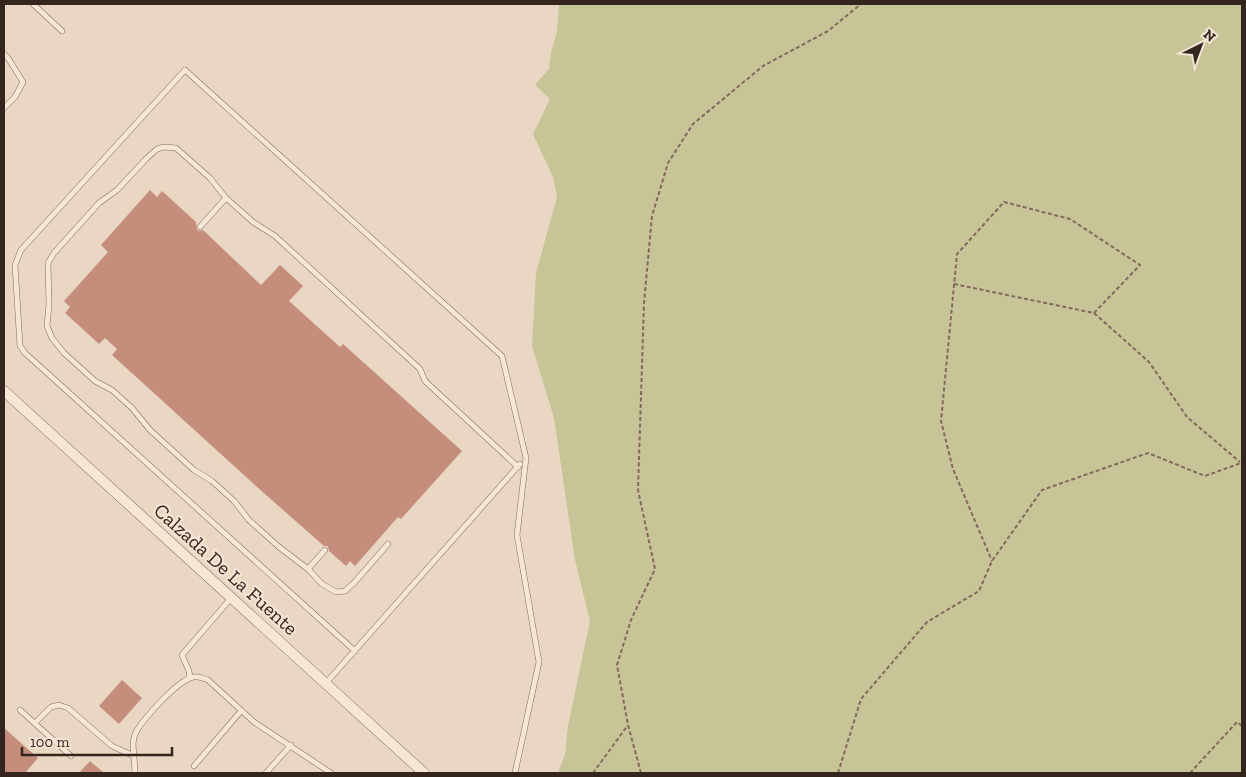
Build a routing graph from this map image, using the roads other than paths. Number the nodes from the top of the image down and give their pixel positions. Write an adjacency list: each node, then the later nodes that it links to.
1 (32, 4): 2 (lane)
2 (62, 31)
3 (4, 54): 4 (lane)
4 (4, 108)
5 (226, 198): 6 (lane); 9 (lane); 12 (lane)
6 (200, 227)
7 (4, 391): 13 (street, Calzada De La Fuente)
8 (526, 458): 9 (lane); 14 (lane); 28 (lane)
9 (518, 467): 14 (lane)
10 (388, 544): 12 (lane)
11 (325, 550): 12 (lane)
12 (308, 569)
13 (232, 597): 15 (lane); 16 (street, Calzada De La Fuente)
14 (355, 651): 16 (lane)
15 (190, 678): 18 (lane); 22 (lane)
16 (326, 683): 27 (street, Calzada De La Fuente)
17 (20, 710): 19 (lane)
18 (241, 711): 20 (lane); 23 (lane)
19 (35, 723): 21 (lane); 22 (lane)
20 (290, 745): 25 (lane); 26 (lane)
21 (70, 756)
22 (134, 756): 24 (lane)
23 (194, 766)
24 (135, 773)
25 (266, 773)
26 (331, 773)
27 (424, 773)
28 (515, 773)

